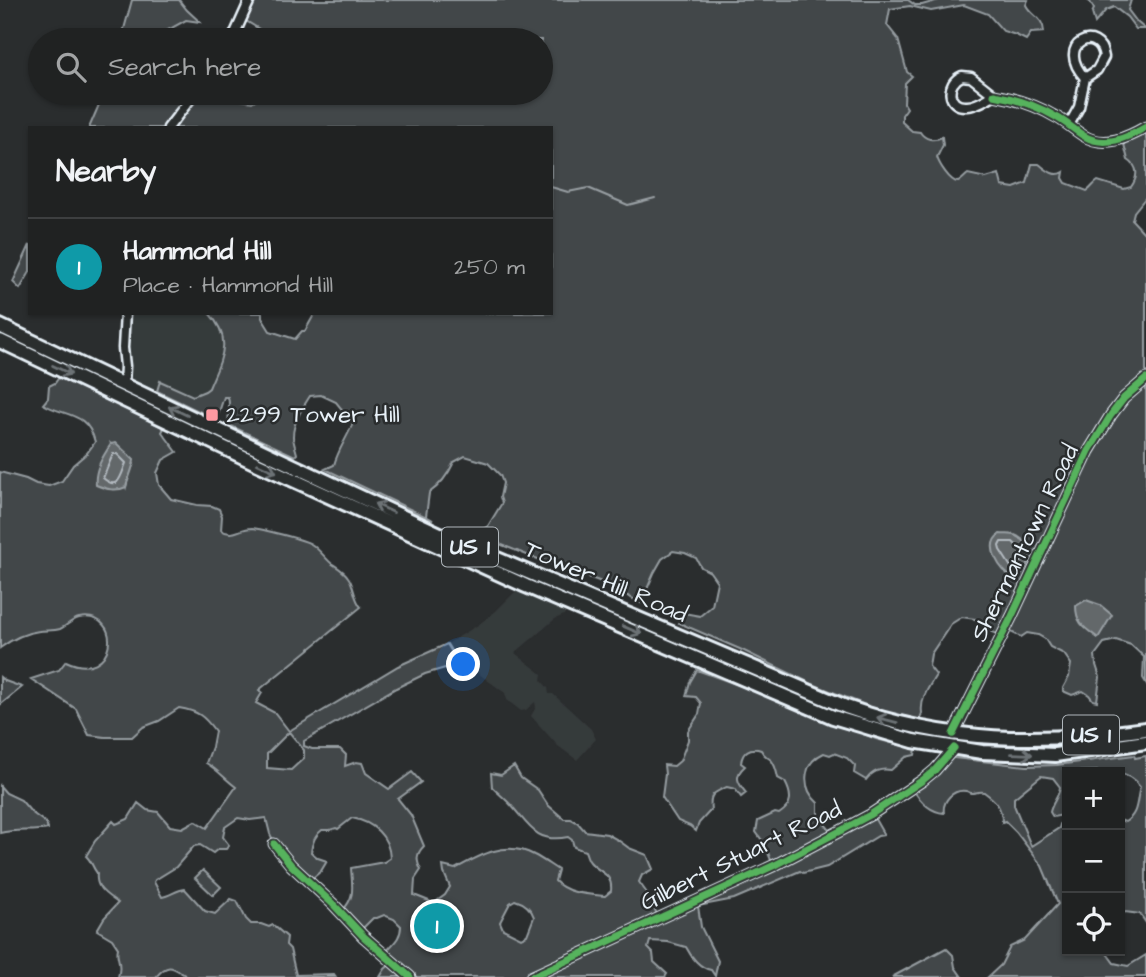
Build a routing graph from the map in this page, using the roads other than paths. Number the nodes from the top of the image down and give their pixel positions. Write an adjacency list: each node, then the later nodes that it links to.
1 (250, 0): 2 (street)
2 (237, 28)
3 (1085, 78): 3 (street); 6 (street)
4 (994, 95): 4 (street); 6 (street)
5 (186, 105): 7 (street)
6 (1069, 125): 8 (street)
7 (170, 126)
8 (1146, 127)
9 (125, 315): 13 (street)
10 (0, 326): 13 (highway, Tower Hill Road / US 1)
11 (0, 341): 14 (highway, Tower Hill Road / US 1, one-way to 14)
12 (1146, 379): 17 (street, Shermantown Road)
13 (124, 384): 15 (highway, Tower Hill Road / US 1, one-way to 13)
14 (398, 527): 15 (highway); 17 (highway, Tower Hill Road / US 1, one-way to 17)
15 (612, 607): 17 (highway, Tower Hill Road / US 1, one-way to 15)
16 (1146, 729): 17 (highway, Tower Hill Road / US 1)
17 (954, 741): 18 (highway, Tower Hill Road / US 1, one-way to 18); 21 (street, Gilbert Stuart Road)
18 (1146, 742)
19 (274, 844): 20 (street)
20 (410, 977)
21 (531, 977)

